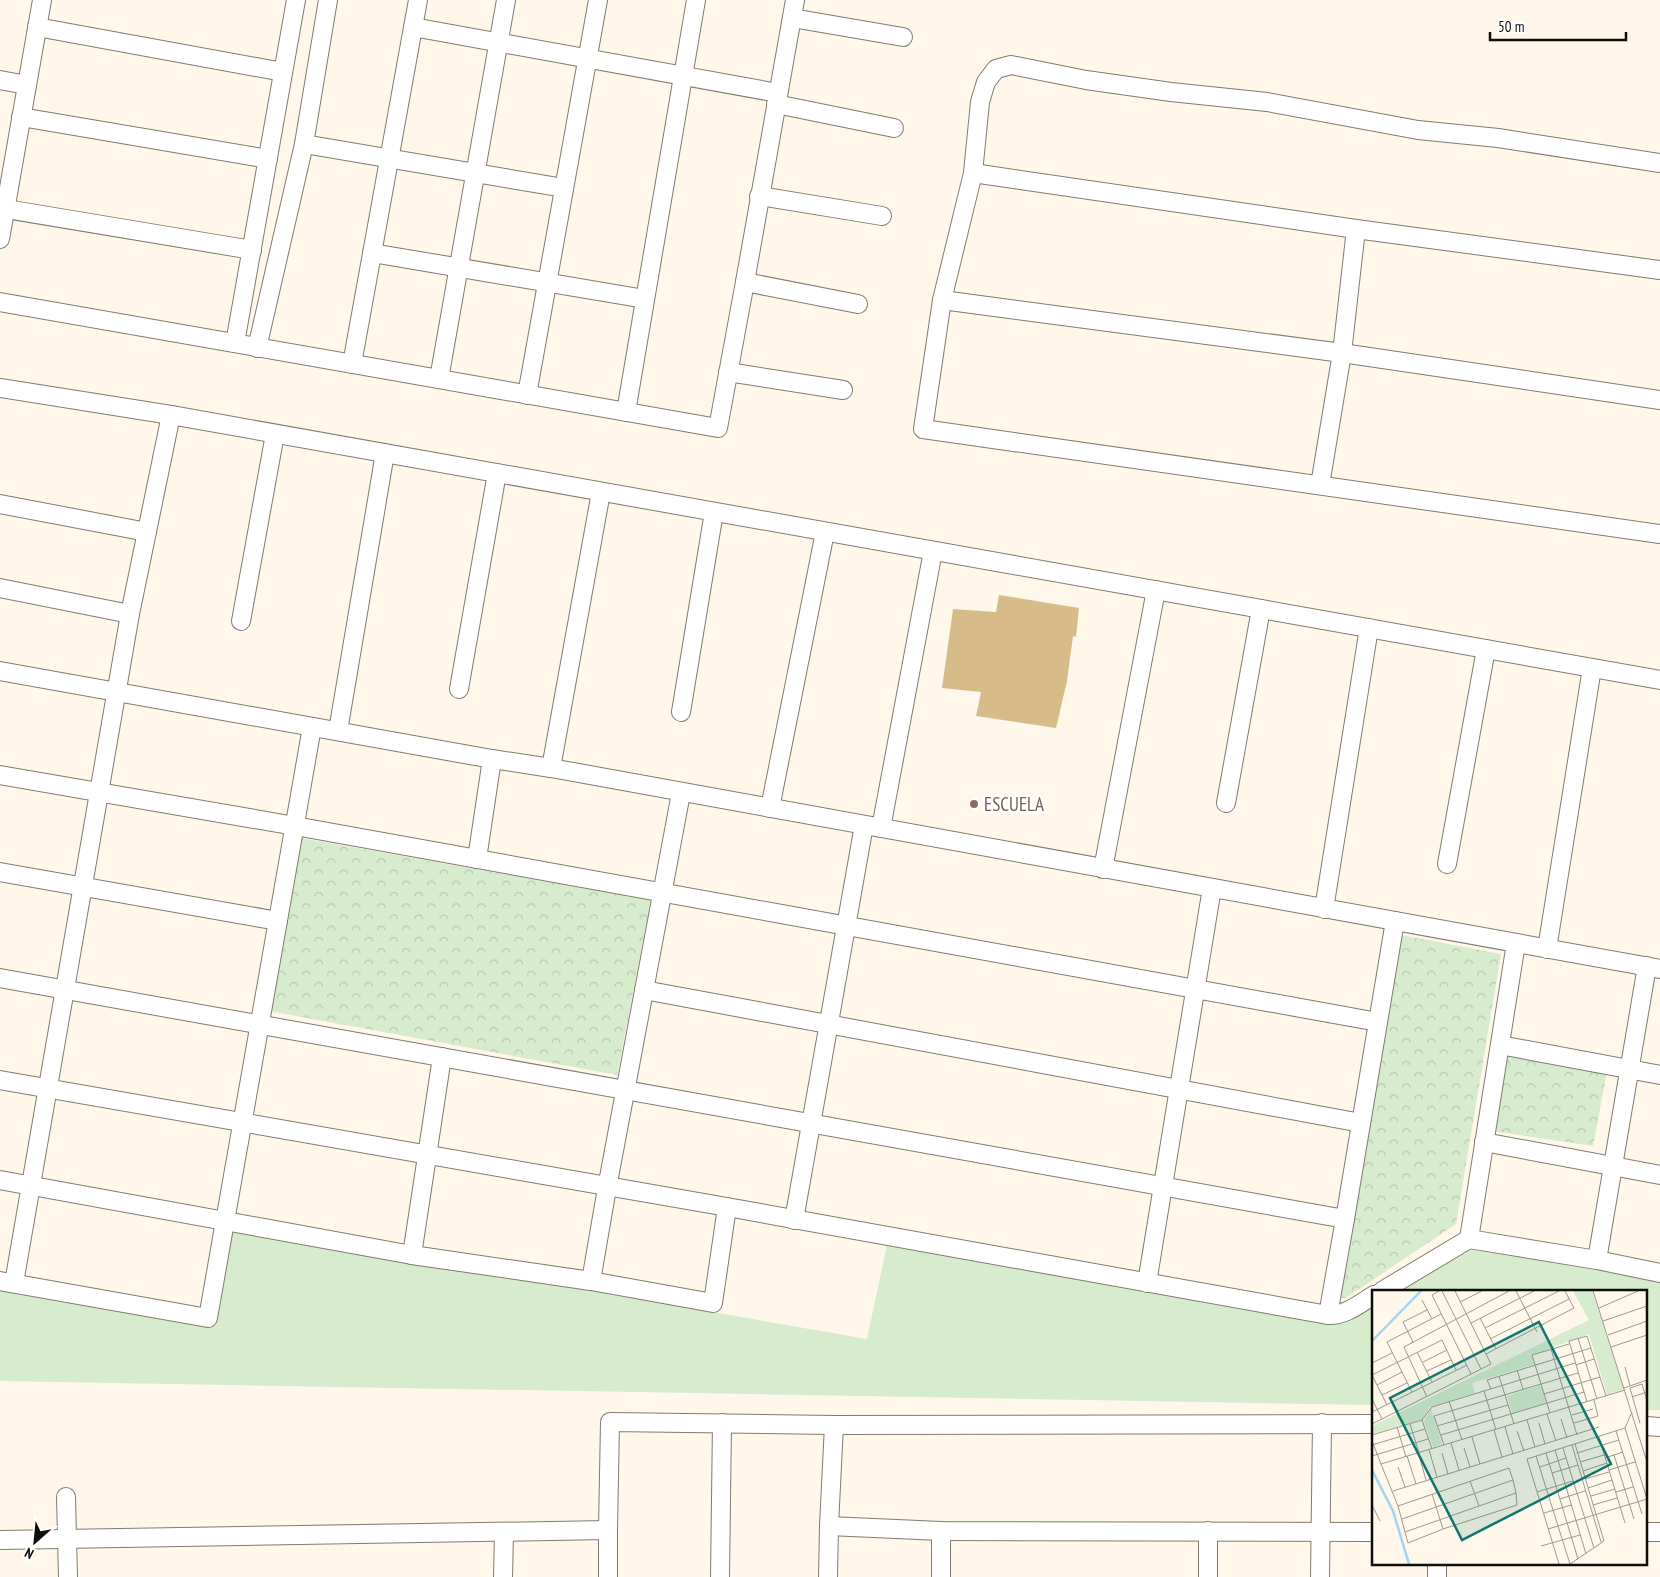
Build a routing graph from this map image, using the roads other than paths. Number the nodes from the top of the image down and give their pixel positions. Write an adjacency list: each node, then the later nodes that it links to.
1 (42, 0): 11 (street)
2 (296, 0): 15 (street)
3 (328, 0): 22 (street)
4 (418, 0): 10 (street)
5 (506, 0): 13 (street)
6 (598, 0): 14 (street)
7 (696, 0): 16 (street)
8 (794, 0): 9 (street)
9 (792, 18): 12 (street); 19 (street)
10 (413, 27): 13 (street); 23 (street)
11 (37, 28): 15 (street); 18 (street)
12 (903, 37)
13 (499, 42): 14 (street); 26 (street)
14 (587, 58): 16 (street); 28 (street)
15 (283, 72): 24 (street)
16 (684, 76): 19 (street); 40 (street)
17 (0, 80): 18 (street)
18 (27, 84): 20 (street)
19 (777, 98): 21 (street); 29 (street)
20 (21, 117): 24 (street); 30 (street)
21 (894, 128)
22 (304, 144): 23 (street); 45 (street)
23 (389, 158): 26 (street); 35 (street)
24 (268, 159): 34 (street)
25 (1660, 163): 27 (street)
26 (475, 172): 28 (street); 36 (street)
27 (973, 173): 32 (street); 41 (street)
28 (564, 188): 39 (street)
29 (760, 196): 31 (street); 38 (street)
30 (3, 208): 33 (street); 34 (street)
31 (882, 216)
32 (1356, 229): 37 (street); 46 (street)
33 (0, 240)
34 (252, 250): 44 (street)
35 (372, 253): 36 (street); 47 (street)
36 (459, 268): 39 (street); 49 (street)
37 (1660, 270)
38 (745, 282): 43 (street); 48 (street)
39 (547, 283): 40 (street); 52 (street)
40 (645, 299): 54 (street)
41 (942, 300): 46 (street); 59 (street)
42 (0, 302): 44 (street)
43 (858, 304)
44 (235, 343): 45 (street)
45 (257, 348): 47 (street)
46 (1342, 353): 53 (street); 59 (street)
47 (352, 364): 49 (street)
48 (728, 372): 51 (street); 54 (street)
49 (439, 379): 52 (street)
50 (0, 388): 55 (street)
51 (843, 390)
52 (527, 394): 54 (street)
53 (1660, 400)
54 (626, 412)
55 (171, 415): 56 (street); 63 (street)
56 (275, 434): 57 (street); 71 (street)
57 (385, 453): 58 (street); 81 (street)
58 (497, 473): 60 (street); 77 (street)
59 (1320, 485): 65 (street)
60 (601, 492): 62 (street); 83 (street)
61 (0, 504): 63 (street)
62 (714, 512): 64 (street); 79 (street)
63 (147, 532): 70 (street)
64 (825, 532): 66 (street); 88 (street)
65 (1660, 534)
66 (933, 551): 68 (street); 90 (street)
67 (0, 588): 70 (street)
68 (1156, 590): 69 (street); 93 (street)
69 (1261, 609): 72 (street); 87 (street)
70 (130, 614): 78 (street)
71 (241, 621)
72 (1369, 628): 73 (street); 98 (street)
73 (1486, 649): 74 (street); 92 (street)
74 (1592, 668): 76 (street); 103 (street)
75 (0, 671): 78 (street)
76 (1660, 680)
77 (459, 688)
78 (116, 692): 80 (street); 85 (street)
79 (681, 712)
80 (312, 727): 81 (street); 89 (street)
81 (338, 731): 82 (street)
82 (492, 759): 83 (street); 91 (street)
83 (551, 768): 86 (street)
84 (0, 775): 85 (street)
85 (99, 793): 89 (street); 95 (street)
86 (681, 793): 88 (street); 97 (street)
87 (1226, 803)
88 (770, 808): 90 (street)
89 (295, 826): 91 (street); 99 (street)
90 (873, 827): 93 (street); 101 (street)
91 (477, 859): 97 (street)
92 (1447, 864)
93 (1103, 869): 96 (street)
94 (0, 872): 95 (street)
95 (82, 887): 99 (street); 106 (street)
96 (1212, 888): 98 (street); 107 (street)
97 (663, 893): 101 (street); 108 (street)
98 (1324, 909): 100 (street)
99 (278, 921): 110 (street)
100 (1395, 921): 102 (street); 109 (street)
101 (846, 926): 107 (street); 111 (street)
102 (1516, 943): 103 (street); 112 (street)
103 (1547, 949): 104 (street)
104 (1653, 968): 114 (street)
105 (0, 978): 106 (street)
106 (65, 989): 110 (street); 117 (street)
107 (1196, 989): 109 (street); 118 (street)
108 (644, 990): 111 (street); 119 (street)
109 (1378, 1022): 120 (street)
110 (260, 1024): 113 (street); 122 (street)
111 (829, 1024): 118 (street); 121 (street)
112 (1500, 1045): 114 (street); 123 (street)
113 (442, 1057): 119 (street); 124 (street)
114 (1629, 1069): 115 (street); 125 (street)
115 (1660, 1075)
116 (0, 1080): 117 (street)
117 (47, 1088): 122 (street); 128 (street)
118 (1179, 1089): 120 (street); 129 (street)
119 (625, 1090): 121 (street); 130 (street)
120 (1361, 1122): 132 (street)
121 (812, 1123): 129 (street); 134 (street)
122 (242, 1124): 124 (street); 133 (street)
123 (1484, 1142): 125 (street); 135 (street)
124 (428, 1156): 130 (street); 136 (street)
125 (1613, 1166): 126 (street); 137 (street)
126 (1660, 1174)
127 (0, 1180): 128 (street)
128 (31, 1185): 133 (street); 140 (street)
129 (1163, 1186): 132 (street); 141 (street)
130 (607, 1188): 131 (street); 139 (street)
131 (727, 1208): 134 (street); 139 (street)
132 (1345, 1219): 144 (street)
133 (225, 1220): 136 (street); 140 (street)
134 (794, 1220): 141 (street)
135 (1469, 1239): 137 (street); 142 (street)
136 (412, 1255): 139 (street)
137 (1597, 1260): 138 (street)
138 (1660, 1273)
139 (591, 1281)
140 (7, 1282)
141 (1147, 1283): 144 (street)
142 (1384, 1290)
143 (1372, 1297): 144 (street)
144 (1328, 1315)
145 (722, 1423): 148 (street); 151 (street); 163 (street)
146 (1322, 1424): 147 (street); 148 (street); 154 (street)
147 (1372, 1424)
148 (834, 1425): 150 (street)
149 (66, 1497): 157 (street)
150 (829, 1526): 152 (street); 164 (street)
151 (608, 1530): 155 (street); 162 (street)
152 (941, 1531): 153 (street); 165 (street)
153 (1208, 1531): 154 (street); 166 (street)
154 (1320, 1531): 156 (street); 167 (street)
155 (504, 1532): 157 (street); 161 (street)
156 (1372, 1532)
157 (68, 1538): 158 (street); 160 (street)
158 (0, 1540)
159 (1437, 1564): 168 (street)
160 (68, 1577)
161 (503, 1577)
162 (608, 1577)
163 (720, 1577)
164 (828, 1577)
165 (941, 1577)
166 (1208, 1577)
167 (1320, 1577)
168 (1437, 1577)

